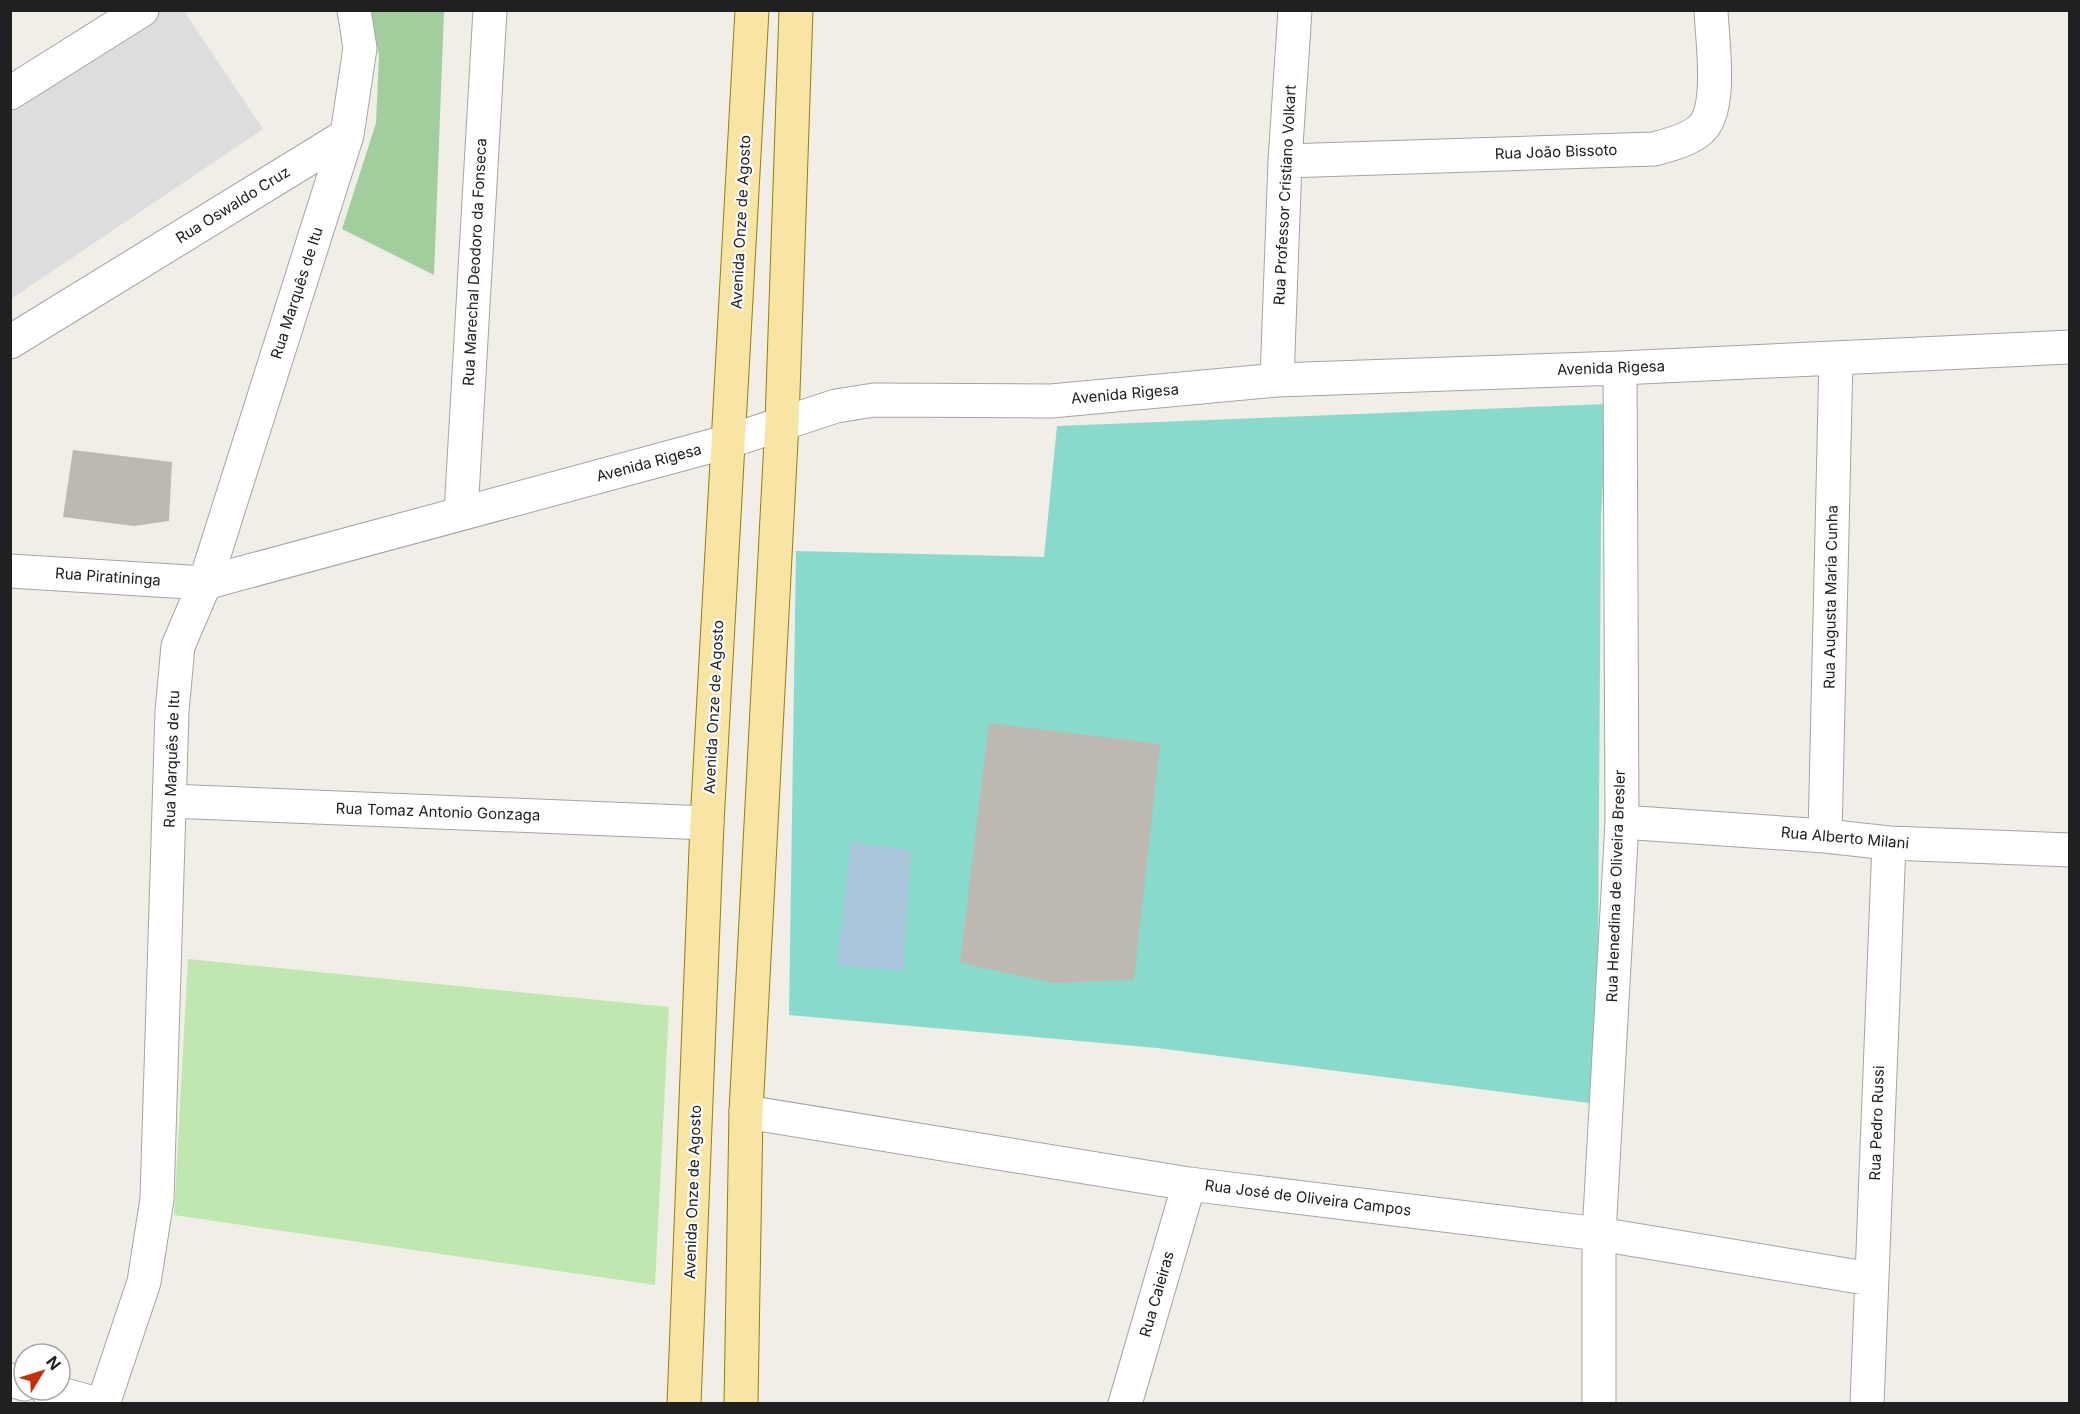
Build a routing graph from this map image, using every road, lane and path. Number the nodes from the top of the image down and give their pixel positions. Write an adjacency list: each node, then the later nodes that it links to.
1 (142, 10): 8 (street)
2 (354, 10): 9 (street)
3 (490, 10): 18 (street, Rua Marechal Deodoro da Fonseca)
4 (752, 10): 17 (main road, Avenida Onze de Agosto)
5 (796, 10): 16 (main road)
6 (1295, 10): 10 (street, Rua Professor Cristiano Volkart)
7 (1711, 10): 10 (street, Rua João Bissoto)
8 (10, 93)
9 (347, 135): 11 (street, Rua Oswaldo Cruz); 20 (street, Rua Marquês de Itu)
10 (1285, 161): 15 (street, Rua Professor Cristiano Volkart)
11 (10, 342)
12 (2070, 347): 13 (street, Avenida Rigesa)
13 (1836, 358): 14 (street, Avenida Rigesa); 24 (street, Rua Augusta Maria Cunha)
14 (1620, 368): 15 (street, Avenida Rigesa); 22 (street, Rua Henedina de Oliveira Bresler)
15 (1277, 380): 16 (street, Avenida Rigesa)
16 (782, 422): 17 (street, Avenida Rigesa); 27 (main road)
17 (729, 441): 18 (street, Avenida Rigesa); 23 (main road, Avenida Onze de Agosto)
18 (461, 513): 20 (street, Avenida Rigesa)
19 (10, 571): 20 (street, Rua Piratininga)
20 (205, 583): 21 (street, Rua Marquês de Itu)
21 (170, 801): 23 (street, Rua Tomaz Antonio Gonzaga); 33 (street, Rua Marquês de Itu)
22 (1622, 822): 24 (street, Rua Alberto Milani); 29 (street, Rua Henedina de Oliveira Bresler)
23 (707, 823): 34 (main road, Avenida Onze de Agosto)
24 (1826, 836): 25 (street, Rua Alberto Milani)
25 (1889, 843): 26 (street, Rua Alberto Milani); 30 (street, Rua Pedro Russi)
26 (2070, 850)
27 (746, 1112): 28 (street, Rua José de Oliveira Campos); 35 (main road)
28 (1189, 1184): 29 (street, Rua José de Oliveira Campos); 36 (street, Rua Caieiras)
29 (1599, 1234): 30 (street, Rua José de Oliveira Campos); 37 (street, Rua Henedina de Oliveira Bresler)
30 (1871, 1279): 38 (street, Rua Pedro Russi)
31 (72, 1397): 32 (street)
32 (97, 1404)
33 (103, 1404)
34 (684, 1404)
35 (741, 1404)
36 (1125, 1404)
37 (1599, 1404)
38 (1866, 1404)

